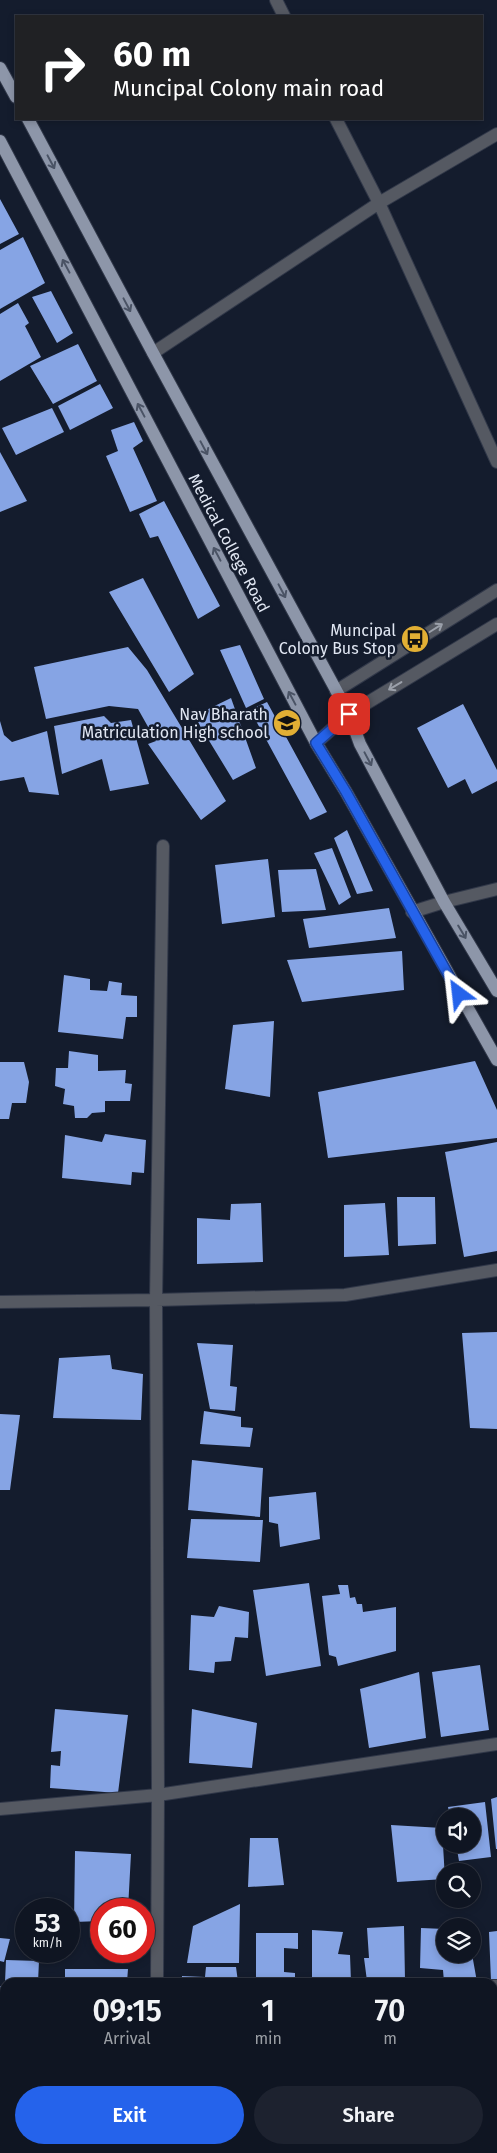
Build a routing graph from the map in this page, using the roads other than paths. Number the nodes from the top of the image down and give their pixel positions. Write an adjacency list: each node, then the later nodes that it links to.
1 (276, 0): 2 (street)
2 (284, 15)
3 (0, 68): 4 (main road)
4 (15, 95)
5 (29, 120): 10 (main road, Medical College Road, one-way to 10)
6 (337, 120): 9 (street)
7 (497, 134): 9 (street)
8 (0, 141): 16 (main road, Medical College Road, one-way to 8)
9 (379, 203): 10 (street); 11 (street)
10 (152, 353): 14 (main road, Medical College Road, one-way to 14)
11 (497, 462)
12 (497, 590): 14 (street, one-way to 12)
13 (497, 624): 15 (street, one-way to 15)
14 (336, 691): 15 (main road, Medical College Road)
15 (349, 714): 16 (street); 19 (main road, Medical College Road, one-way to 19)
16 (316, 743): 20 (main road, Medical College Road)
17 (163, 846): 24 (street)
18 (497, 889): 19 (street)
19 (444, 902): 20 (street); 21 (main road, Medical College Road, one-way to 21)
20 (412, 912): 22 (main road, Medical College Road)
21 (497, 991)
22 (497, 1060)
23 (497, 1270): 24 (street)
24 (156, 1300): 25 (street); 27 (street)
25 (0, 1302)
26 (497, 1744): 27 (street)
27 (158, 1795): 28 (street); 29 (street)
28 (0, 1809)
29 (157, 1978)

